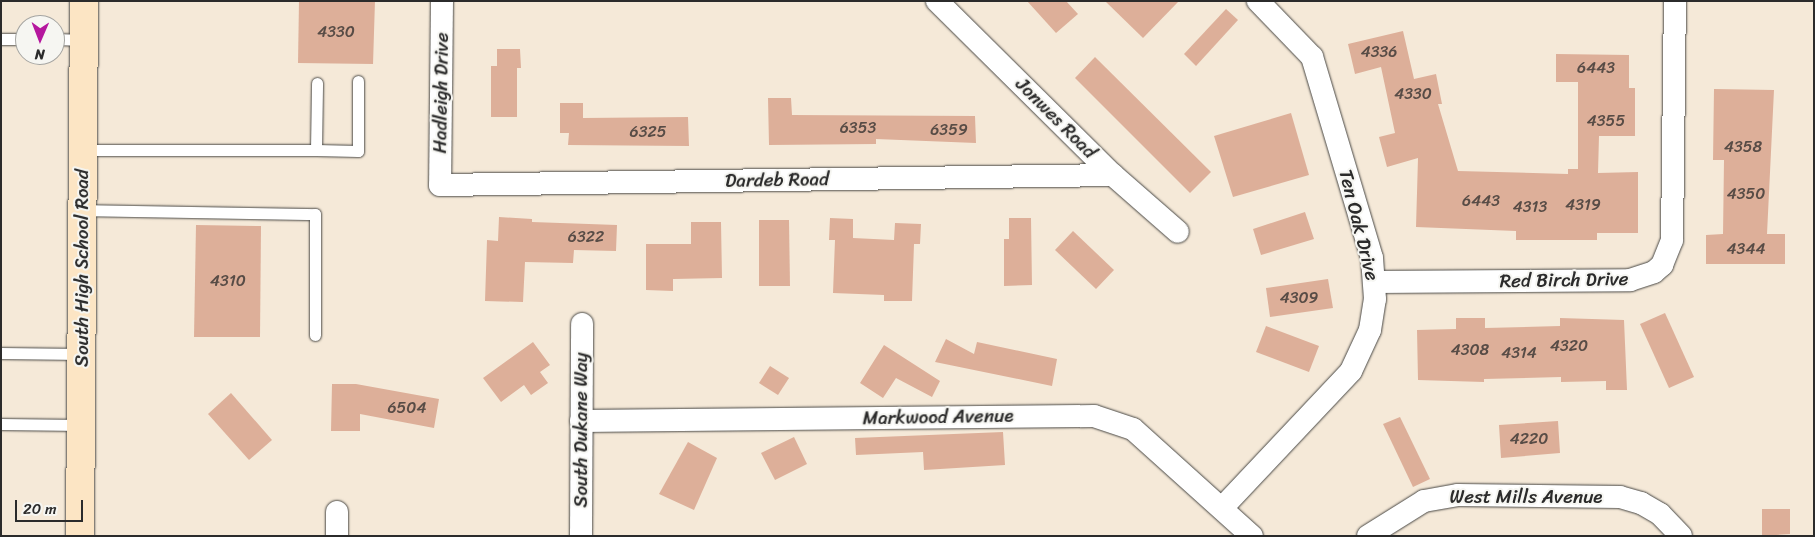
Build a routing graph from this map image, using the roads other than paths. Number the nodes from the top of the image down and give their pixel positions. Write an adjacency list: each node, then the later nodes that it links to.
1 (84, 1): 9 (street, South High School Road)
2 (442, 1): 15 (street, Hadleigh Drive)
3 (937, 1): 14 (street, Jonwes Road)
4 (1258, 1): 18 (street, Ten Oak Drive)
5 (1675, 1): 18 (street, Red Birch Drive)
6 (1, 39): 7 (lane)
7 (15, 39)
8 (65, 39): 9 (lane)
9 (84, 40): 12 (street, South High School Road)
10 (358, 81): 13 (lane)
11 (317, 83): 13 (lane)
12 (83, 150): 13 (lane); 16 (street, South High School Road)
13 (316, 150)
14 (1114, 175): 15 (street, Dardeb Road); 17 (street, Jonwes Road)
15 (440, 185)
16 (82, 210): 20 (lane); 22 (street, South High School Road)
17 (1178, 232)
18 (1375, 282): 26 (street, Ten Oak Drive)
19 (582, 324): 23 (street, South Dukane Way)
20 (315, 335)
21 (1, 353): 22 (lane)
22 (81, 354): 25 (street, South High School Road)
23 (581, 422): 26 (street, Markwood Avenue); 30 (street, South Dukane Way)
24 (1, 424): 25 (lane)
25 (81, 425): 28 (street, South High School Road)
26 (1222, 508): 31 (street, Markwood Avenue)
27 (337, 512): 29 (street)
28 (80, 536)
29 (337, 536)
30 (581, 536)
31 (1252, 536)
32 (1368, 536): 33 (street, West Mills Avenue)
33 (1681, 536)

